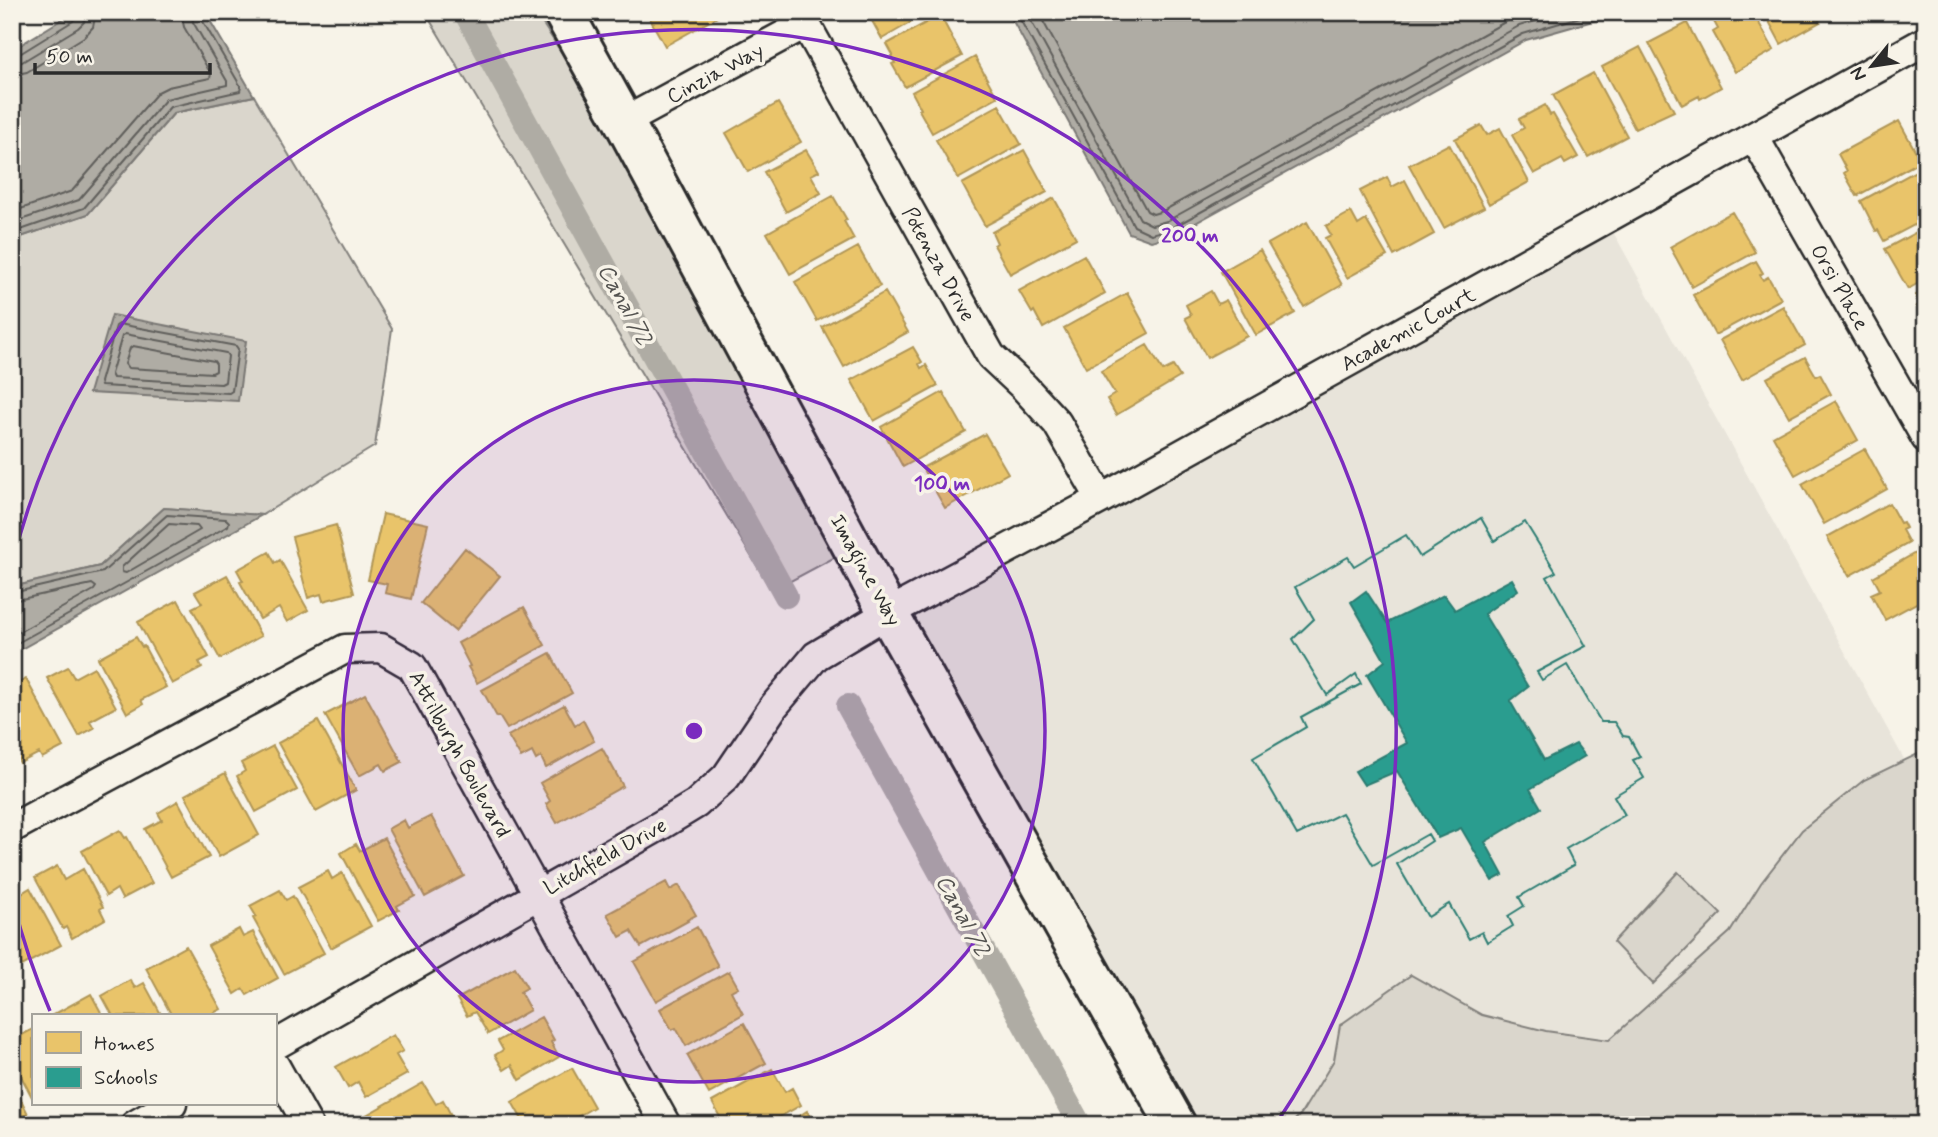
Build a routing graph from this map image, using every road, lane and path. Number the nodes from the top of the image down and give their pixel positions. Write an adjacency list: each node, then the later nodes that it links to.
1 (563, 12): 4 (street, Imagine Way)
2 (802, 18): 4 (street, Cinzia Way); 7 (street, Potenza Drive)
3 (1926, 41): 5 (street, Academic Court)
4 (624, 122): 8 (street, Imagine Way)
5 (1754, 137): 6 (street, Orsi Place); 7 (street, Academic Court)
6 (1926, 438)
7 (1101, 499): 8 (street, Academic Court)
8 (888, 613): 10 (street, Litchfield Drive); 17 (street, Imagine Way)
9 (12, 828): 10 (street, Attilburgh Boulevard)
10 (538, 894): 11 (street, Litchfield Drive); 16 (street, Attilburgh Boulevard)
11 (276, 1044)
12 (276, 1068): 15 (street)
13 (168, 1106): 14 (street)
14 (135, 1125)
15 (308, 1125)
16 (666, 1125)
17 (1176, 1125)

